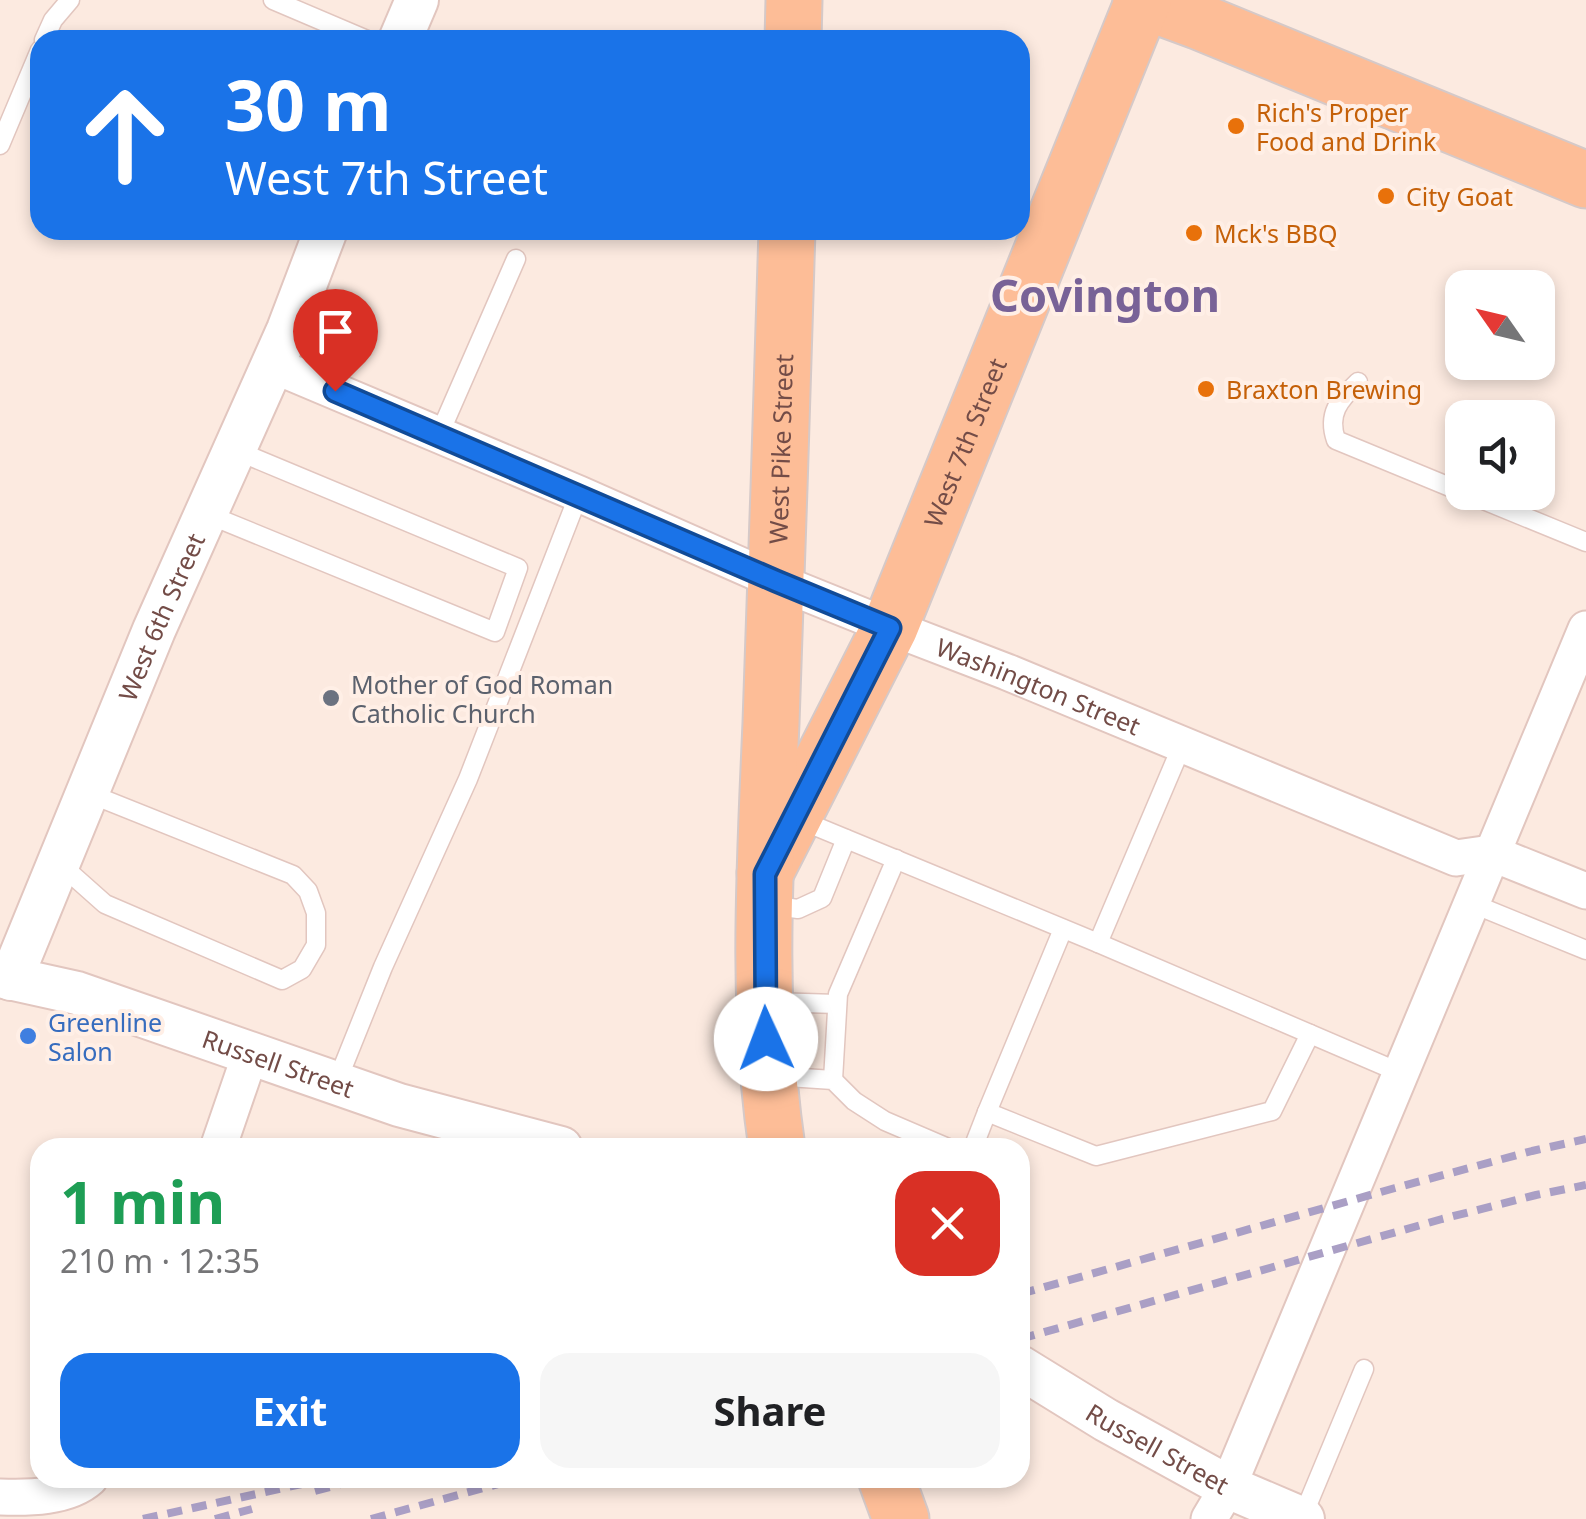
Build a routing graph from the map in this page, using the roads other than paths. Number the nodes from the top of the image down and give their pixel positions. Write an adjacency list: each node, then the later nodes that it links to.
1 (54, 0): 7 (lane)
2 (70, 0): 7 (lane)
3 (272, 0): 9 (lane)
4 (417, 0): 10 (street)
5 (794, 0): 11 (main road)
6 (1142, 0): 14 (main road); 28 (main road, West 7th Street)
7 (53, 20): 8 (lane)
8 (48, 30)
9 (343, 30)
10 (404, 30)
11 (793, 30)
12 (30, 74): 13 (lane)
13 (0, 145)
14 (1586, 180)
15 (322, 240): 18 (street, West 6th Street)
16 (787, 240): 27 (main road, West Pike Street)
17 (516, 259): 20 (lane)
18 (273, 365): 20 (street, Washington Street); 21 (street, West 6th Street)
19 (1358, 382): 22 (lane)
20 (438, 435): 23 (street, Washington Street)
21 (235, 450): 25 (street, West 6th Street); 25 (lane)
22 (1445, 484)
23 (579, 494): 27 (street, Washington Street); 51 (lane)
24 (1508, 510): 26 (lane)
25 (206, 514): 31 (street, West 6th Street)
26 (1586, 542)
27 (776, 581): 28 (street, Washington Street); 37 (main road, West Pike Street)
28 (890, 628): 30 (street, Washington Street); 32 (main road, West 7th Street)
29 (1586, 629): 34 (street)
30 (1183, 743): 34 (street, Washington Street); 41 (lane)
31 (88, 793): 36 (street, West 6th Street); 36 (lane)
32 (794, 818): 33 (lane); 37 (main road, West 7th Street)
33 (846, 840): 35 (lane); 37 (lane)
34 (1491, 853): 38 (street, Washington Street); 39 (street)
35 (896, 860): 40 (lane); 45 (lane)
36 (59, 864): 43 (street, West 6th Street)
37 (765, 889): 44 (main road, West Pike Street)
38 (1586, 891)
39 (1471, 903): 42 (lane); 48 (street)
40 (1063, 929): 41 (lane); 52 (lane)
41 (1098, 943): 46 (lane)
42 (1586, 950)
43 (4, 986): 47 (street, Russell Street)
44 (764, 1002): 45 (lane); 49 (main road, West Pike Street)
45 (837, 1004): 50 (lane)
46 (1310, 1034): 48 (lane); 52 (lane)
47 (250, 1055): 51 (street, Russell Street); 53 (street)
48 (1401, 1073): 63 (street)
49 (768, 1076): 50 (lane); 55 (main road, West Pike Street)
50 (833, 1080): 56 (lane)
51 (336, 1085): 54 (street, Russell Street)
52 (987, 1112): 57 (lane)
53 (221, 1138)
54 (526, 1138)
55 (776, 1138)
56 (925, 1138)
57 (976, 1138)
58 (1364, 1370): 65 (lane)
59 (1030, 1373): 63 (street, Russell Street)
60 (70, 1488): 62 (street)
61 (890, 1488): 64 (main road)
62 (8, 1497)
63 (1218, 1503): 65 (street, Russell Street)
64 (901, 1519)
65 (1303, 1519)

